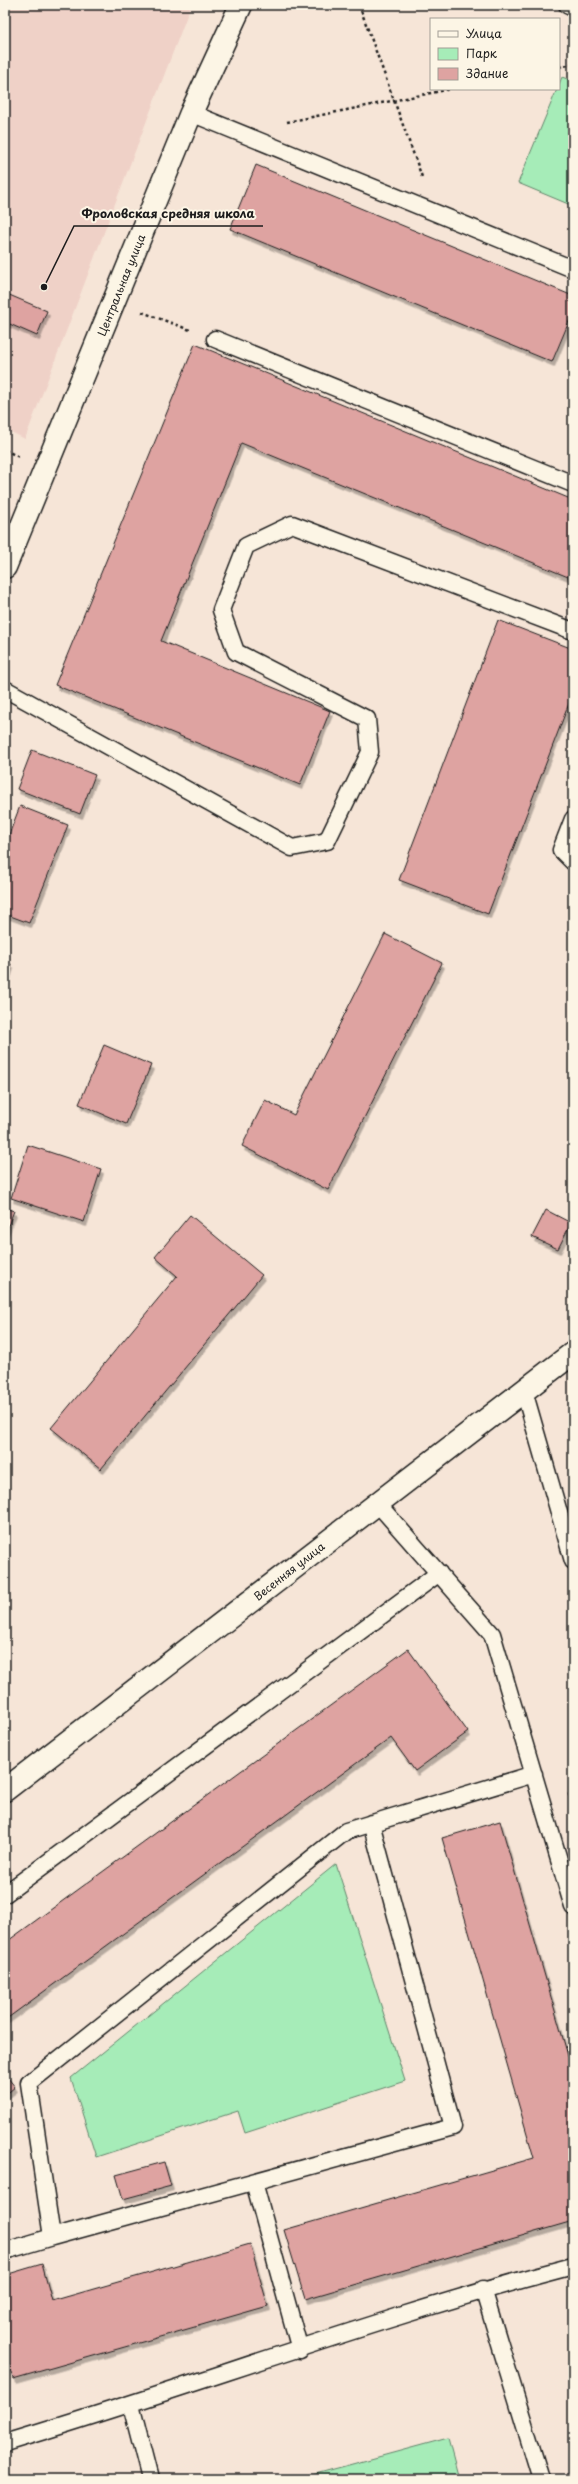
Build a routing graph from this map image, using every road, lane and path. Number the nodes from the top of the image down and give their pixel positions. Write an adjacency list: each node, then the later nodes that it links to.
1 (241, 5): 9 (street, Центральная улица)
2 (359, 5): 8 (path)
3 (567, 5): 4 (lane)
4 (573, 8)
5 (573, 64): 6 (path)
6 (560, 67)
7 (446, 90): 8 (path)
8 (393, 101): 10 (path); 11 (path)
9 (191, 114): 11 (lane); 13 (street, Центральная улица)
10 (281, 123)
11 (435, 213): 12 (lane)
12 (573, 269)
13 (114, 301): 14 (path); 16 (street, Центральная улица)
14 (215, 339): 15 (lane)
15 (573, 484)
16 (5, 567)
17 (573, 631): 18 (lane)
18 (5, 689)
19 (573, 819): 20 (lane)
20 (573, 862)
21 (573, 1353): 22 (street, Весенняя улица)
22 (524, 1390): 23 (street, Весенняя улица); 24 (lane)
23 (376, 1503): 25 (lane); 27 (street, Весенняя улица)
24 (573, 1560)
25 (439, 1573): 26 (lane); 29 (lane)
26 (534, 1774): 28 (lane); 30 (lane)
27 (5, 1790)
28 (371, 1823): 31 (lane); 32 (lane)
29 (5, 1894)
30 (573, 1907)
31 (254, 2182): 32 (lane); 36 (lane)
32 (52, 2238): 33 (lane)
33 (5, 2251)
34 (573, 2266): 35 (lane)
35 (483, 2289): 36 (lane); 40 (lane)
36 (300, 2350): 37 (lane)
37 (131, 2405): 38 (lane); 39 (lane)
38 (5, 2443)
39 (150, 2479)
40 (541, 2479)

